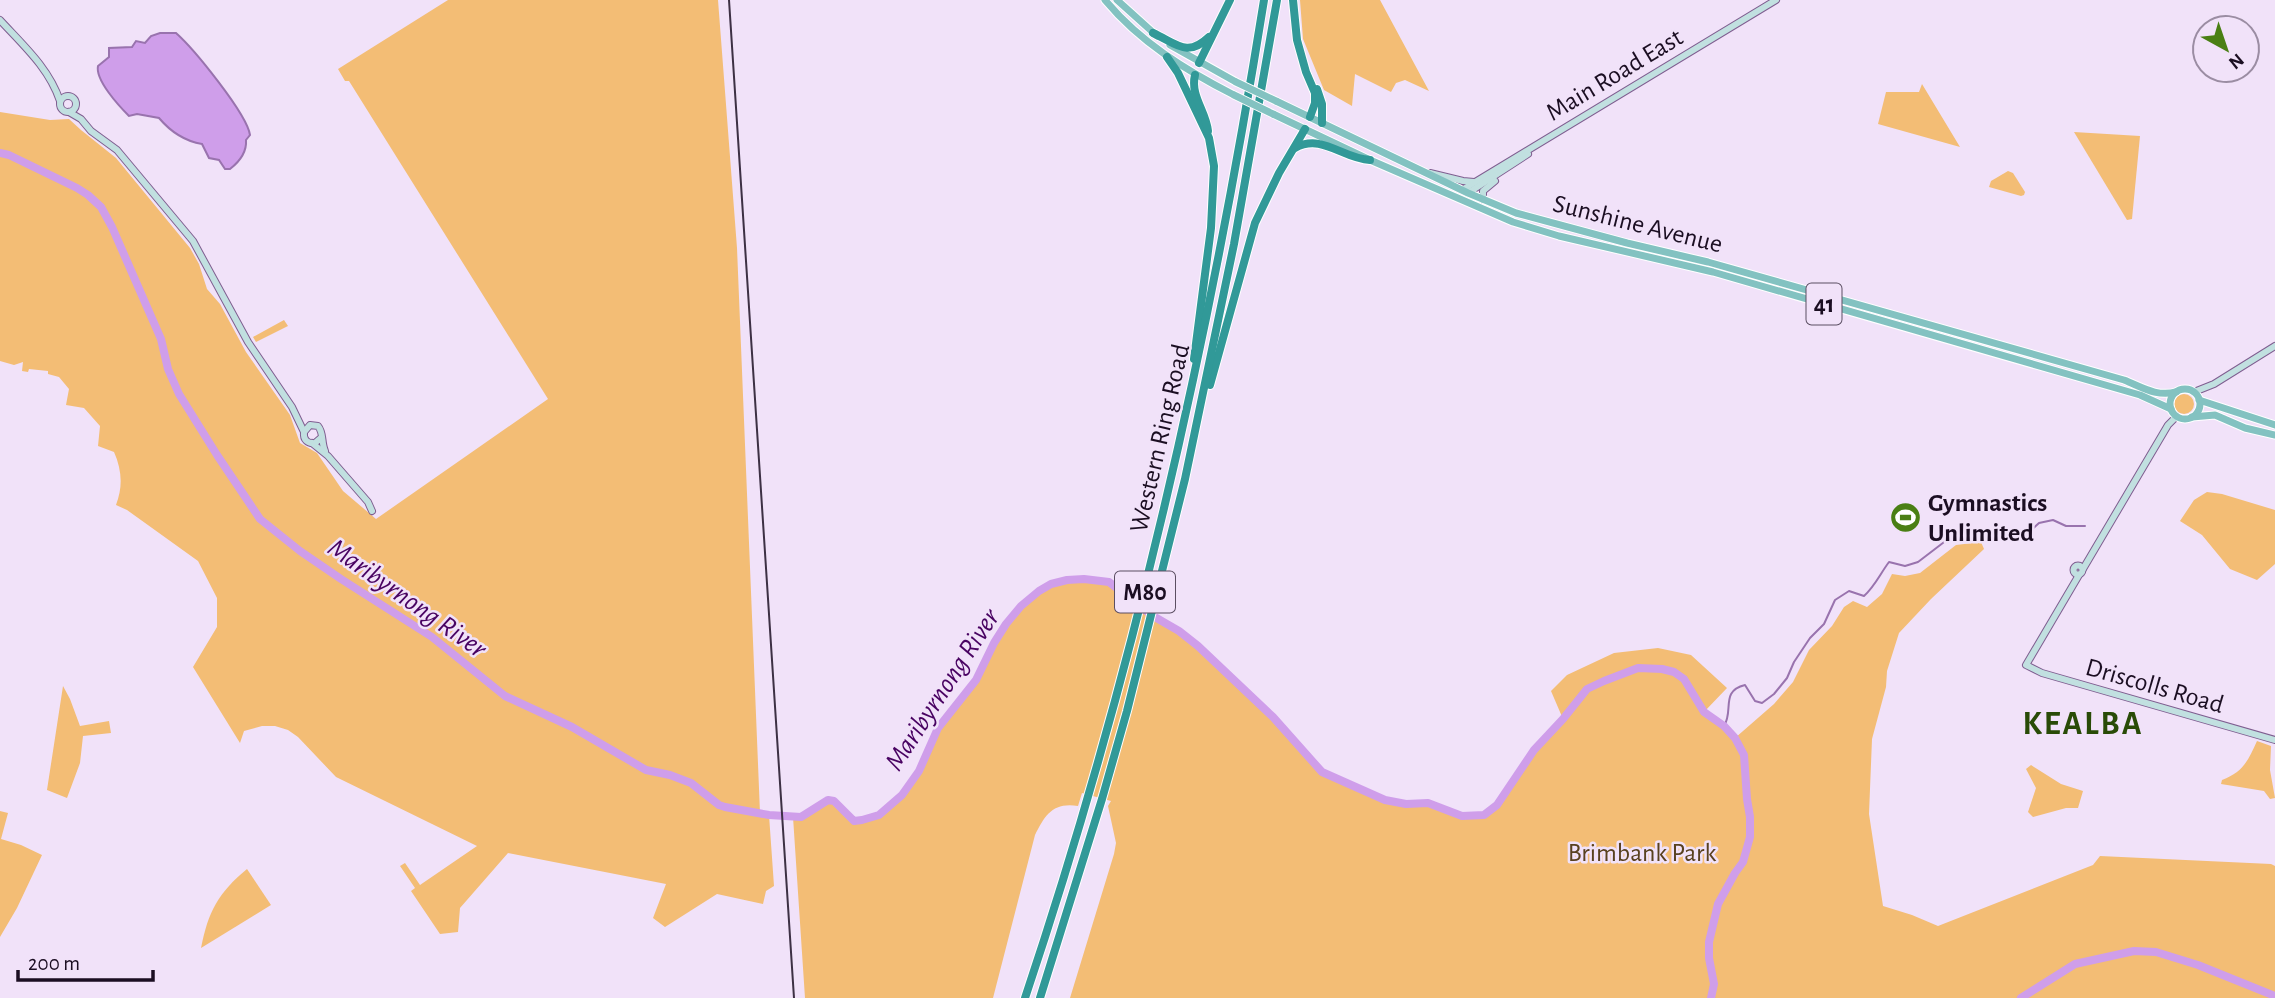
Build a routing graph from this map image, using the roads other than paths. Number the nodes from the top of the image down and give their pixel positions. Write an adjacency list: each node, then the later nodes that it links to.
1 (1117, 0): 7 (main road); 8 (main road, 41)
2 (1230, 0): 11 (highway)
3 (1264, 0): 46 (highway, Western Ring Road / M80)
4 (1277, 0): 45 (highway, Western Ring Road)
5 (1293, 0): 13 (highway)
6 (1776, 0): 27 (street, Main Road East)
7 (1108, 3): 12 (main road, 41)
8 (1125, 8): 10 (main road, Sunshine Avenue / 41); 12 (main road)
9 (0, 20): 17 (street)
10 (1153, 33): 11 (highway); 15 (main road, Sunshine Avenue / 41)
11 (1212, 36): 15 (highway)
12 (1149, 43): 14 (main road, Sunshine Avenue / 41)
13 (1301, 54): 22 (highway); 24 (highway)
14 (1167, 57): 16 (main road, Sunshine Avenue / 41); 26 (highway)
15 (1199, 63): 16 (main road); 22 (main road, Sunshine Avenue / 41, bridge)
16 (1195, 75): 25 (main road, Sunshine Avenue / 41, bridge); 26 (highway)
17 (54, 83): 18 (street); 19 (street)
18 (69, 95): 19 (street); 20 (street)
19 (60, 101): 21 (street)
20 (76, 103): 21 (street); 23 (street)
21 (69, 112): 23 (street)
22 (1310, 117): 24 (main road, Sunshine Avenue / 41); 25 (main road)
23 (81, 119): 49 (street)
24 (1322, 123): 31 (main road, Sunshine Avenue / 41)
25 (1305, 129): 28 (highway); 29 (main road, Sunshine Avenue / 41)
26 (1209, 138): 46 (highway)
27 (1546, 141): 30 (street, Main Road East); 32 (street, Main Road East)
28 (1295, 148): 29 (highway); 45 (highway)
29 (1370, 160): 34 (main road, Sunshine Avenue / 41)
30 (1517, 162): 33 (street, Main Road East); 35 (street)
31 (1425, 172): 32 (street); 33 (main road, Sunshine Avenue / 41)
32 (1474, 182): 33 (street, Main Road East)
33 (1465, 191): 34 (main road, Main Road East); 35 (main road, Sunshine Avenue / 41)
34 (1455, 198): 37 (main road, Sunshine Avenue / 41)
35 (1483, 200): 36 (main road, Sunshine Avenue / 41)
36 (1617, 240): 37 (main road); 38 (main road, Sunshine Avenue / 41)
37 (1659, 259): 39 (main road, Sunshine Avenue / 41)
38 (1776, 281): 39 (main road); 40 (main road, Sunshine Avenue / 41)
39 (1825, 304): 41 (main road, Sunshine Avenue / 41)
40 (1902, 317): 41 (main road); 43 (main road, Sunshine Avenue / 41)
41 (1942, 338): 44 (main road, Sunshine Avenue / 41)
42 (2275, 346): 48 (street)
43 (2017, 350): 44 (main road); 47 (main road, Sunshine Avenue / 41)
44 (2005, 356): 50 (main road, Sunshine Avenue / 41)
45 (1209, 379): 62 (highway, Western Ring Road / M80)
46 (1192, 387): 61 (highway, Western Ring Road / M80)
47 (2176, 391): 48 (main road, 41); 50 (main road)
48 (2197, 397): 51 (main road); 53 (main road, 41)
49 (292, 407): 52 (street); 54 (street)
50 (2173, 412): 51 (main road, 41); 60 (street, Driscolls Road)
51 (2191, 417): 55 (main road, 41)
52 (313, 425): 54 (street); 56 (street)
53 (2275, 425)
54 (304, 432): 57 (street)
55 (2275, 435)
56 (322, 437): 57 (street); 58 (street)
57 (312, 443): 58 (street)
58 (328, 456): 59 (street)
59 (372, 511)
60 (2275, 740)
61 (1025, 998)
62 (1040, 998)

